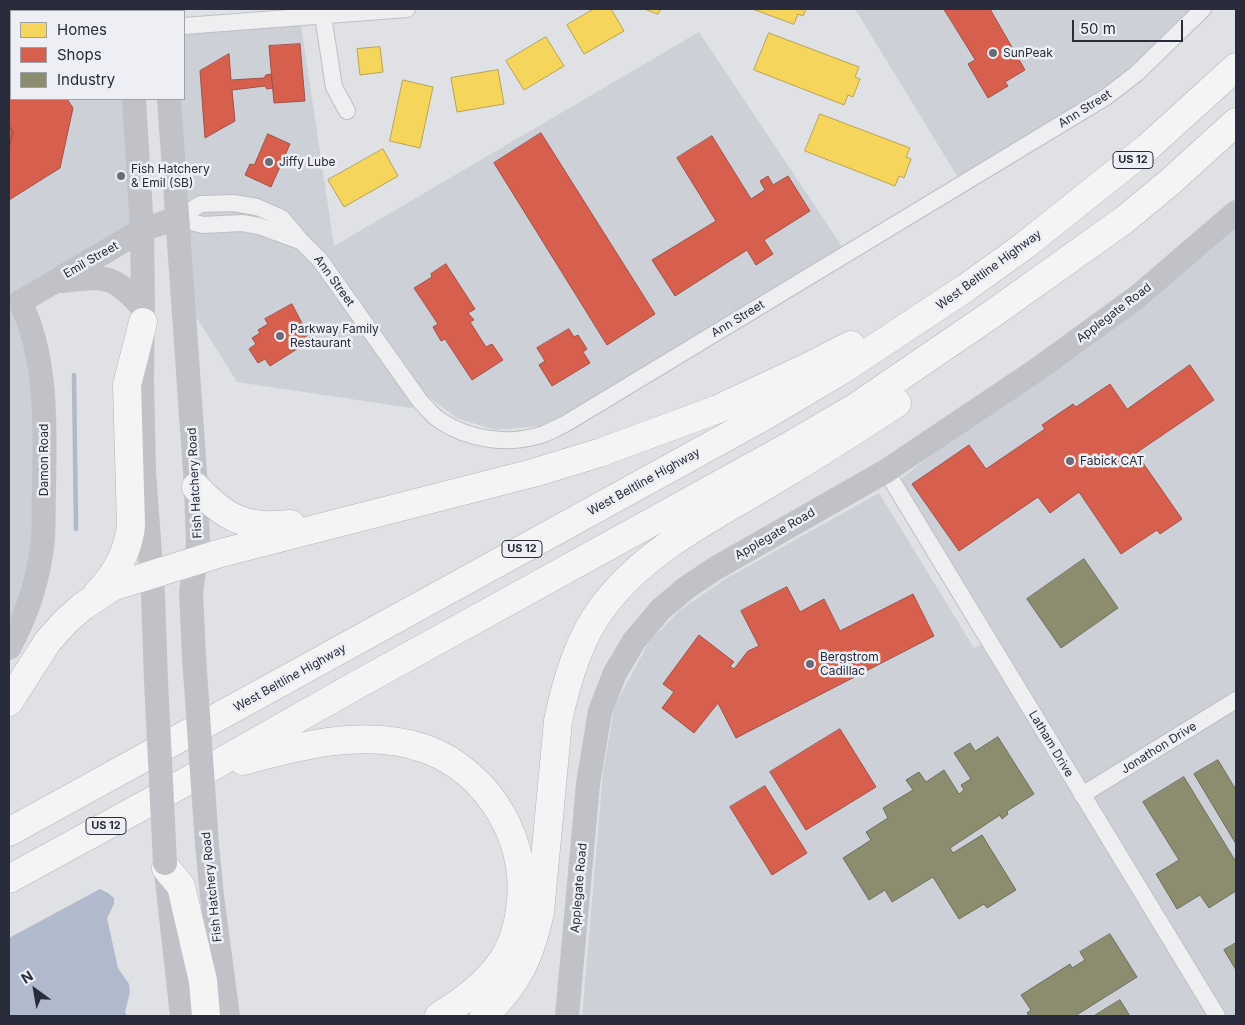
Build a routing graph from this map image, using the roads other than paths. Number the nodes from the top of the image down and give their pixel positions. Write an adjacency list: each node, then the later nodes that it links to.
1 (407, 9): 3 (street)
2 (1203, 9): 11 (street, Ann Street)
3 (323, 16): 4 (street); 8 (street)
4 (185, 26)
5 (1236, 67): 14 (highway, West Beltline Highway / US 12)
6 (134, 100): 13 (main road)
7 (169, 100): 11 (main road, Fish Hatchery Road)
8 (347, 111)
9 (1236, 122): 12 (highway, US 12)
10 (1236, 212): 18 (main road, Applegate Road)
11 (177, 218): 13 (main road, Emil Street); 19 (main road, Fish Hatchery Road)
12 (1124, 220): 27 (highway, US 12); 36 (highway)
13 (142, 230): 15 (main road, Emil Street); 17 (main road)
14 (1024, 246): 20 (highway); 29 (highway, West Beltline Highway / US 12)
15 (55, 281): 16 (main road, Emil Street); 17 (main road)
16 (14, 305): 24 (main road, Damon Road)
17 (143, 315): 22 (main road); 23 (highway)
18 (886, 471): 28 (street, Latham Drive); 37 (main road, Applegate Road)
19 (196, 487): 20 (highway); 21 (main road, Fish Hatchery Road)
20 (430, 499): 21 (highway)
21 (196, 562): 22 (highway); 34 (main road, Fish Hatchery Road, bridge)
22 (152, 575): 23 (highway); 30 (main road, bridge)
23 (82, 607): 26 (highway)
24 (9, 648)
25 (1236, 700): 28 (street, Jonathon Drive)
26 (9, 702)
27 (203, 772): 31 (highway, US 12); 35 (highway)
28 (1082, 795): 38 (street, Latham Drive)
29 (9, 832)
30 (165, 866): 32 (main road); 33 (highway)
31 (9, 879)
32 (182, 1016)
33 (206, 1016)
34 (228, 1016)
35 (439, 1016)
36 (484, 1016)
37 (567, 1016)
38 (1217, 1016)

